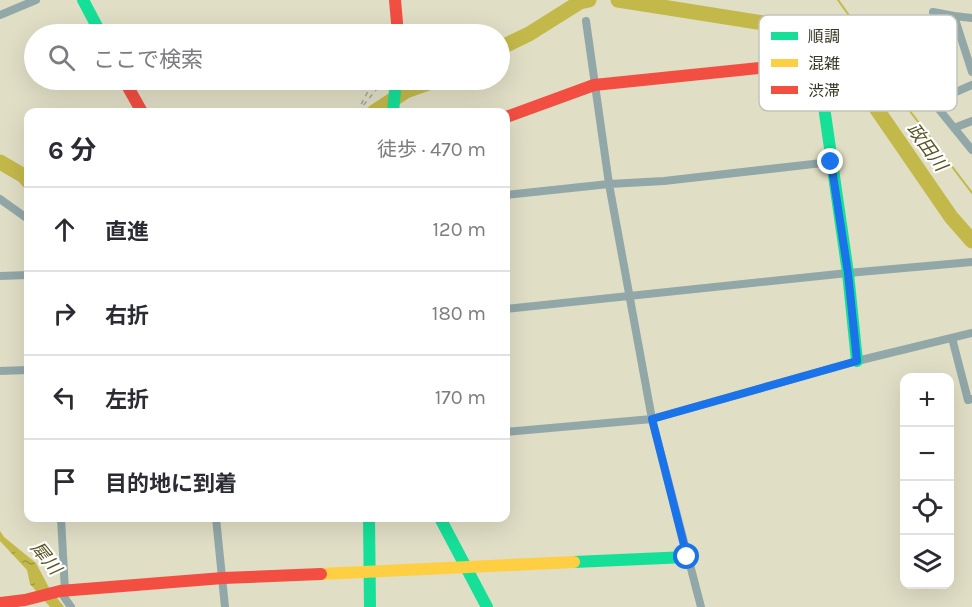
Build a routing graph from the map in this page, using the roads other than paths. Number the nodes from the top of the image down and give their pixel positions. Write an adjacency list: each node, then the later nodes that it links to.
1 (36, 0): 5 (street)
2 (83, 0): 11 (street)
3 (395, 0): 12 (street)
4 (933, 12): 6 (street)
5 (0, 15)
6 (949, 15)
7 (957, 16): 8 (street)
8 (972, 18)
9 (586, 21): 16 (street)
10 (957, 23): 13 (street)
11 (96, 24)
12 (397, 24)
13 (969, 50): 15 (street)
14 (759, 68): 16 (street)
15 (972, 72)
16 (594, 85): 25 (street); 30 (street)
17 (972, 85): 20 (street)
18 (130, 90): 21 (street)
19 (395, 90): 22 (street)
20 (957, 92)
21 (140, 108)
22 (393, 108)
23 (824, 111): 29 (street)
24 (940, 111): 27 (street)
25 (510, 116)
26 (972, 121): 27 (street)
27 (954, 128): 28 (street)
28 (972, 150)
29 (831, 162): 30 (street); 35 (street)
30 (609, 184): 31 (street); 38 (street)
31 (510, 195)
32 (0, 199): 33 (street)
33 (24, 216)
34 (972, 262): 35 (street)
35 (848, 273): 38 (street); 42 (street)
36 (24, 275): 37 (street)
37 (0, 276)
38 (630, 295): 39 (street); 46 (street)
39 (510, 309)
40 (972, 333): 41 (street)
41 (952, 338): 42 (street); 45 (street)
42 (857, 361): 46 (street)
43 (24, 370): 44 (street)
44 (0, 371)
45 (972, 399)
46 (652, 419): 47 (street); 52 (street)
47 (510, 432)
48 (61, 522): 56 (street)
49 (216, 522): 55 (street)
50 (369, 522): 54 (street)
51 (442, 522): 53 (street)
52 (687, 557): 53 (street); 62 (street)
53 (467, 567): 54 (street); 61 (street)
54 (368, 570): 55 (street); 60 (street)
55 (223, 578): 56 (street); 59 (street)
56 (62, 591): 57 (street); 58 (street)
57 (0, 603)
58 (71, 607)
59 (225, 607)
60 (370, 607)
61 (487, 607)
62 (701, 607)

